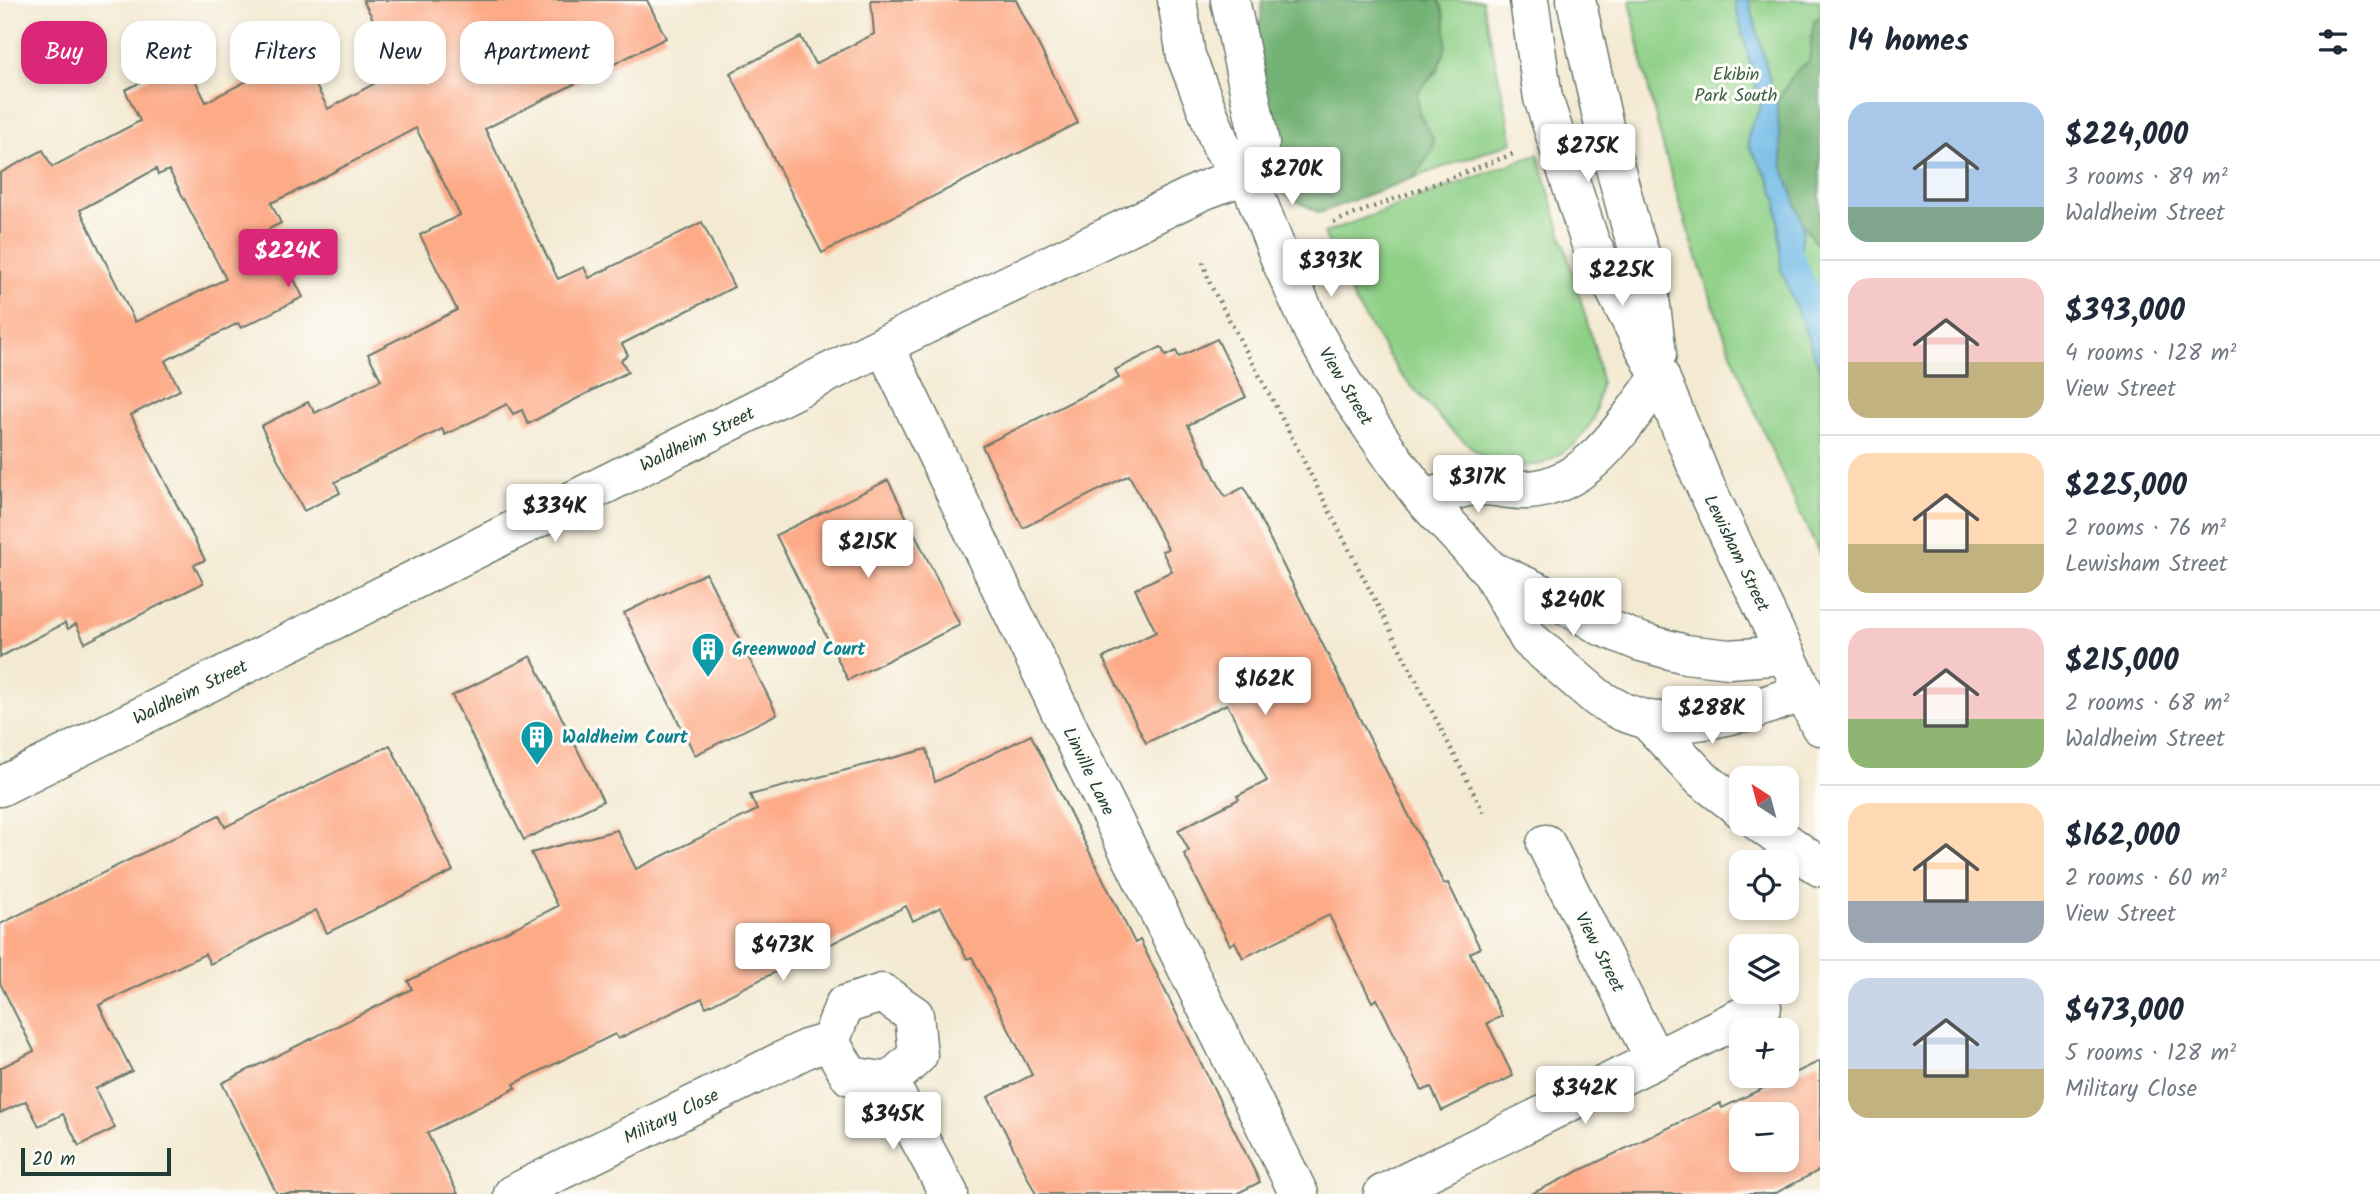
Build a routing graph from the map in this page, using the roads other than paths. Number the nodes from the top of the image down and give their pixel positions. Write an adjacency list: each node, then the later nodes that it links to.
1 (1177, 0): 5 (street, View Street)
2 (1230, 0): 5 (street)
3 (1528, 0): 7 (street, Lewisham Street)
4 (1576, 0): 7 (street, Lewisham Street)
5 (1247, 174): 6 (street, Waldheim Street); 8 (street, View Street)
6 (884, 345): 14 (street, Waldheim Street); 25 (street, Linville Lane)
7 (1660, 377): 8 (street); 10 (street, Lewisham Street)
8 (1424, 499): 9 (street, View Street)
9 (1490, 570): 10 (street, View Street); 12 (street, View Street)
10 (1786, 655): 11 (street, Lewisham Street)
11 (1804, 692): 12 (street, View Street); 13 (street, Lewisham Street)
12 (1647, 720): 15 (street)
13 (1820, 726)
14 (0, 787)
15 (1729, 800)
16 (1777, 836): 18 (street)
17 (1546, 844): 21 (street, View Street)
18 (1820, 867)
19 (1762, 1007): 21 (street)
20 (830, 1042): 22 (street); 22 (street); 23 (street, Military Close)
21 (1655, 1060): 26 (street)
22 (889, 1082): 24 (street)
23 (513, 1194)
24 (948, 1194)
25 (1299, 1194)
26 (1383, 1194)

